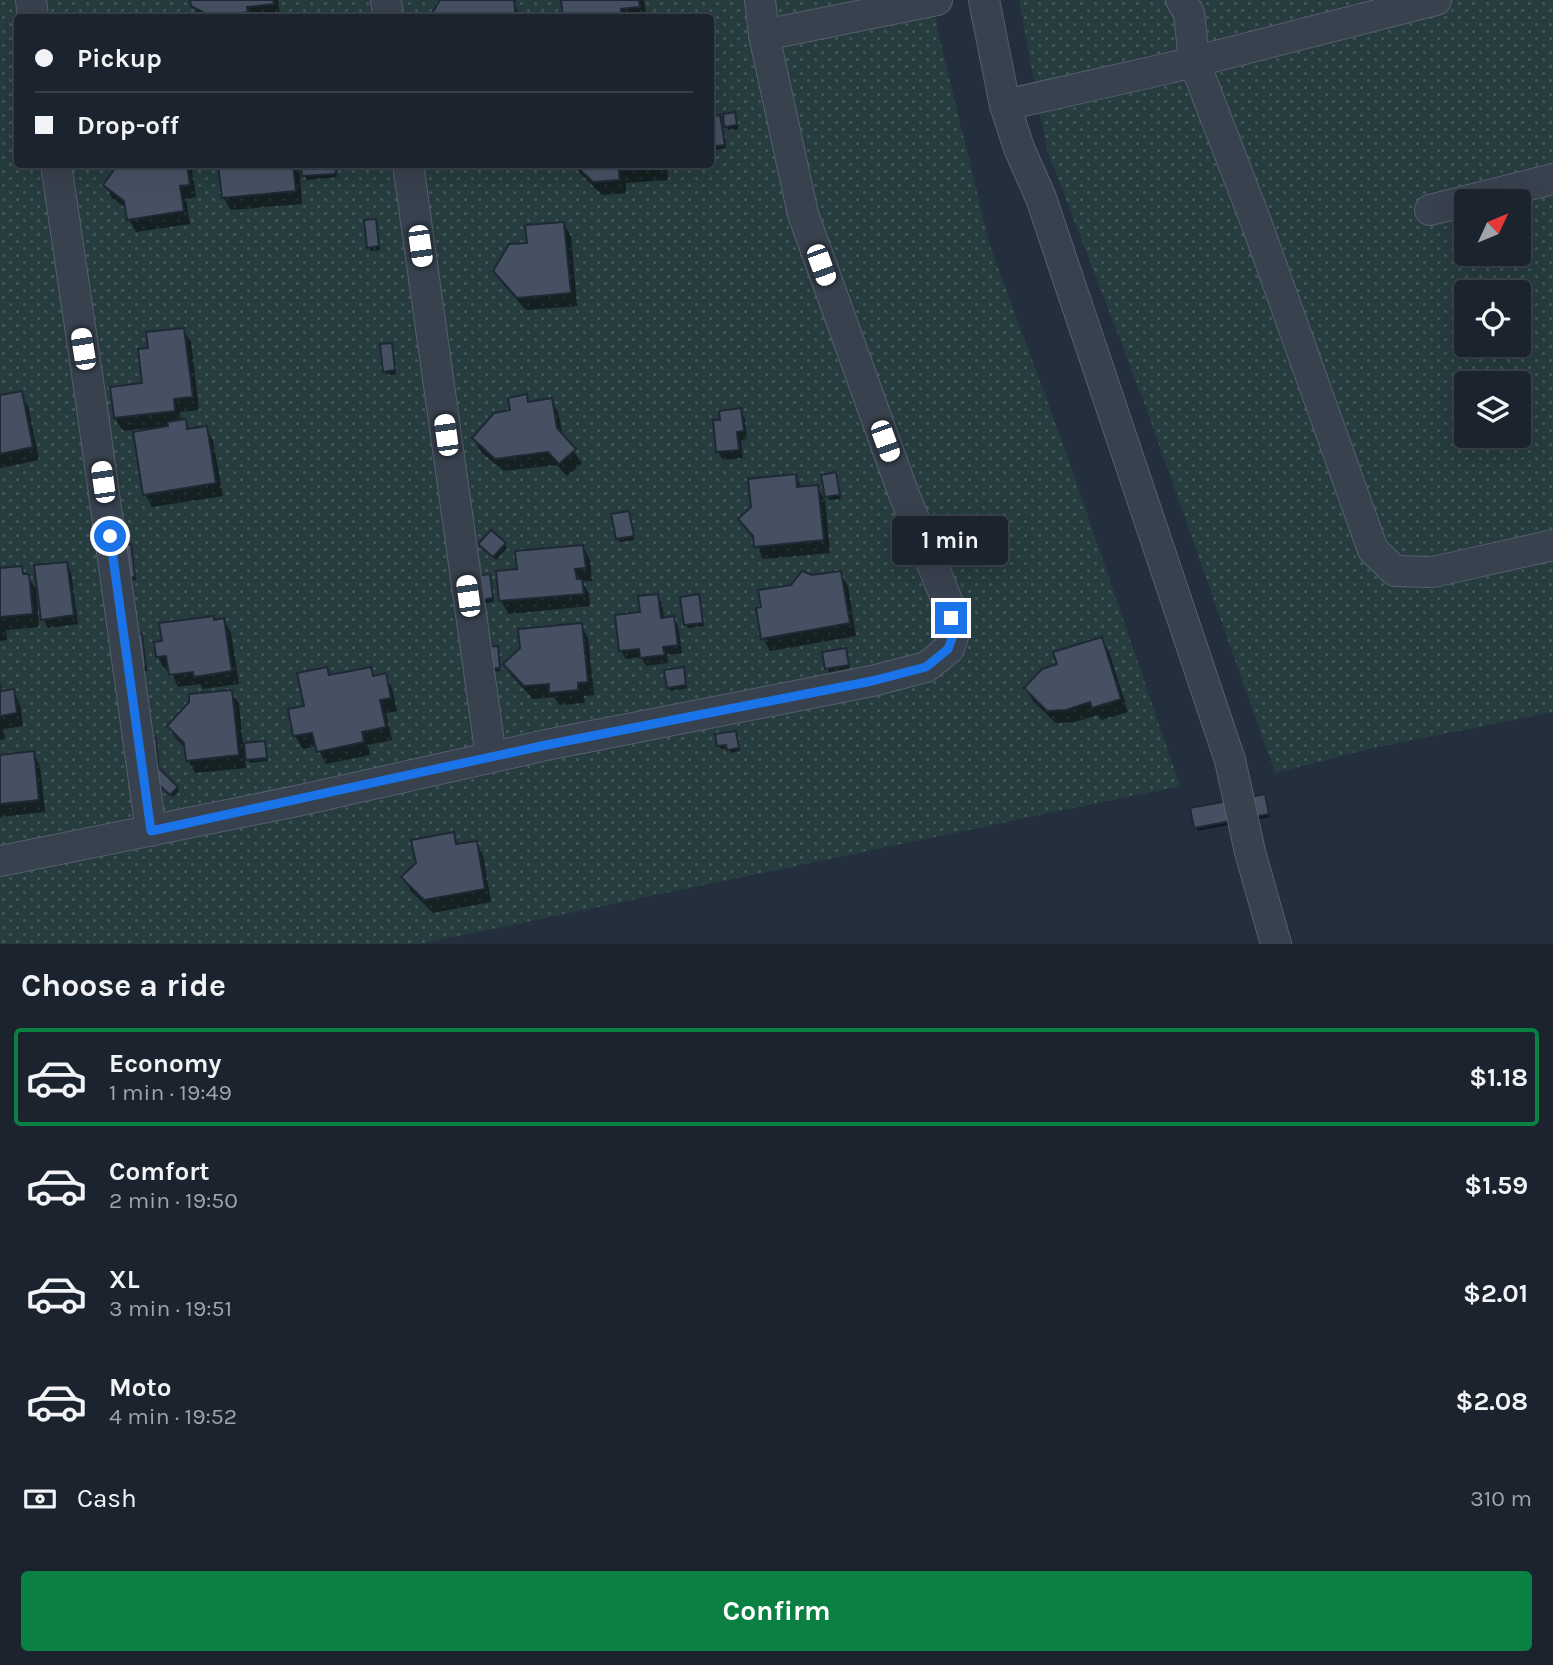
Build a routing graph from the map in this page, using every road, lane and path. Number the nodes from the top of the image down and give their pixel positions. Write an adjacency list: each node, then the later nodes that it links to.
1 (760, 0): 6 (street)
2 (937, 0): 6 (street)
3 (984, 0): 8 (street)
4 (1181, 0): 7 (street)
5 (1436, 0): 7 (street)
6 (764, 35): 14 (street)
7 (1194, 61): 8 (street); 13 (street)
8 (1005, 105): 17 (street)
9 (57, 168): 15 (street)
10 (409, 168): 14 (street)
11 (1553, 180): 12 (street)
12 (1430, 210)
13 (1553, 545)
14 (491, 757): 15 (street)
15 (151, 831): 16 (street)
16 (0, 861)
17 (1276, 944)

